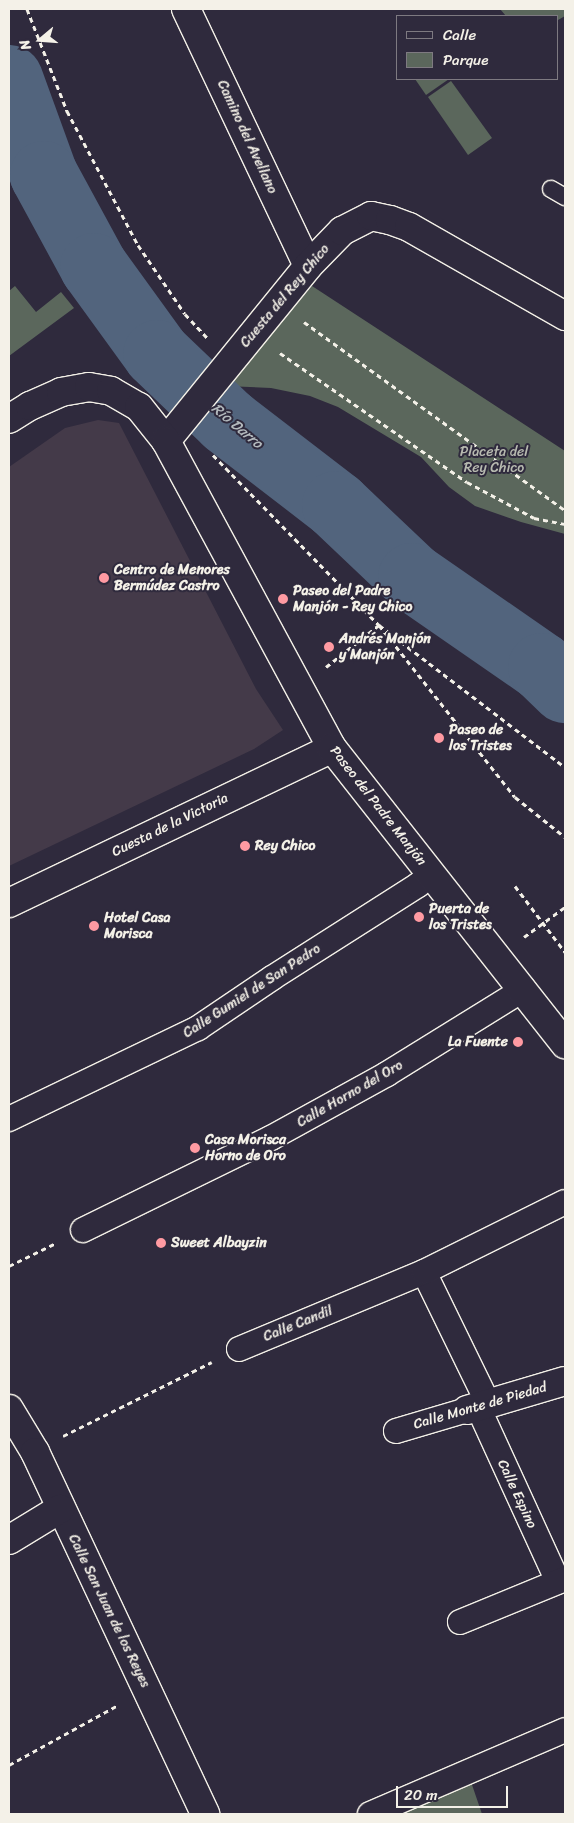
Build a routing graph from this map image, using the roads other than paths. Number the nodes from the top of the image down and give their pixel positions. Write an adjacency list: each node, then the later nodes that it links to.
1 (186, 9): 2 (street, Camino del Avellano)
2 (308, 266): 3 (street, Cuesta del Rey Chico); 5 (street, Cuesta del Rey Chico)
3 (565, 316)
4 (9, 419): 5 (street, Paseo del Padre Manjón)
5 (179, 426): 6 (street, Paseo del Padre Manjón)
6 (332, 748): 7 (street, Paseo del Padre Manjón); 8 (street, Cuesta de la Victoria)
7 (432, 874): 9 (street, Paseo del Padre Manjón); 11 (street, Calle Gumiel de San Pedro)
8 (9, 903)
9 (524, 989): 10 (street, Paseo del Padre Manjón); 13 (street, Calle Horno del Oro)
10 (565, 1044)
11 (9, 1119)
12 (565, 1202): 14 (street, Calle Candil)
13 (83, 1230)
14 (424, 1272): 15 (street, Calle Candil); 17 (street, Calle Espino)
15 (240, 1348)
16 (565, 1381): 17 (street, Calle Monte de Piedad)
17 (478, 1407): 19 (street, Calle Monte de Piedad); 22 (street, Calle Espino)
18 (9, 1409): 20 (street, Calle San Juan de los Reyes)
19 (396, 1431)
20 (60, 1509): 21 (street); 25 (street, Calle San Juan de los Reyes)
21 (9, 1540)
22 (562, 1580): 23 (street)
23 (460, 1622)
24 (565, 1730): 26 (street)
25 (205, 1814)
26 (370, 1814)

